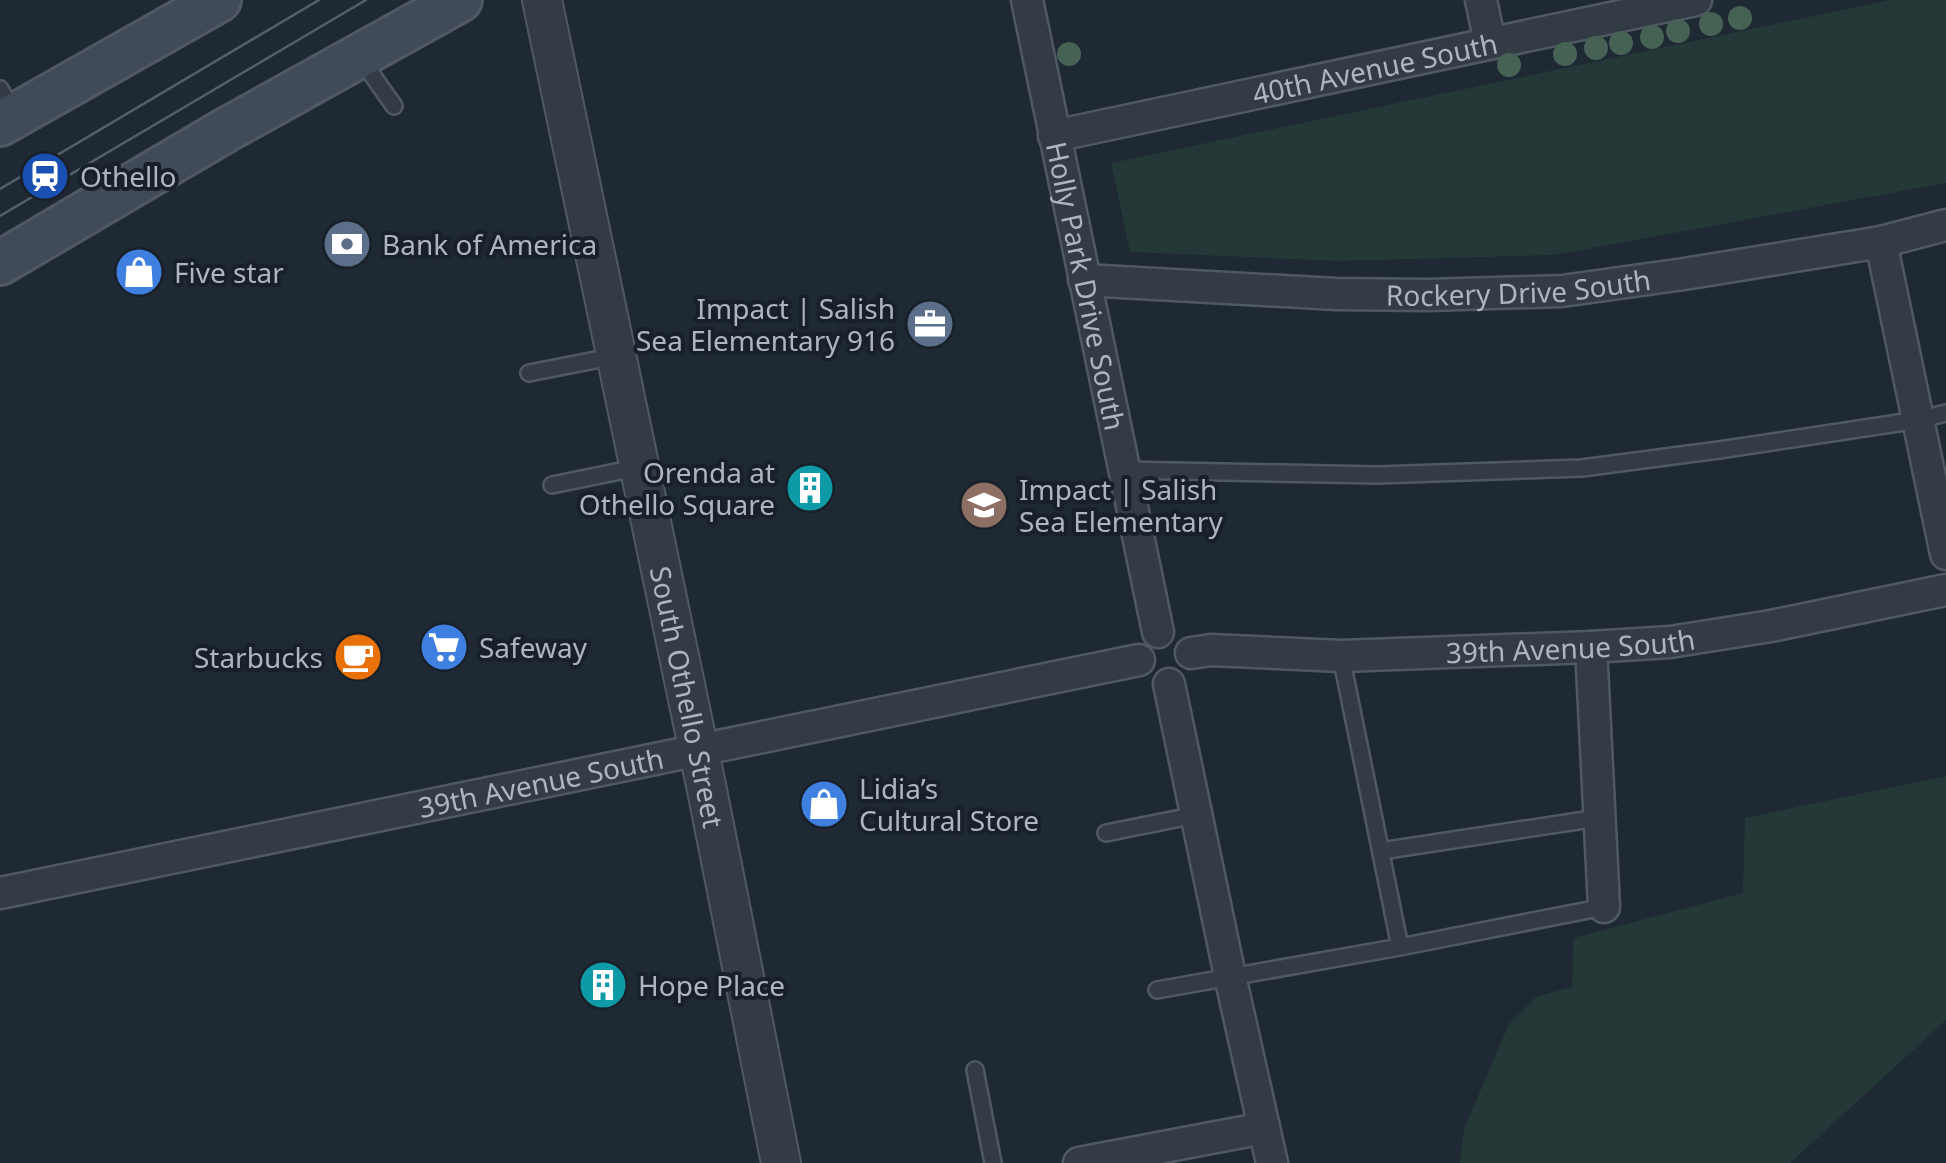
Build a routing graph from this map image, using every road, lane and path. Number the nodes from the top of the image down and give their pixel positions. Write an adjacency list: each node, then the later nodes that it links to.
1 (218, 0): 10 (main road)
2 (460, 0): 8 (main road)
3 (542, 0): 16 (street, South Othello Street)
4 (1027, 0): 11 (street, Holly Park Drive South)
5 (1481, 0): 7 (street)
6 (1696, 0): 7 (street, 40th Avenue South)
7 (1490, 44): 11 (street, 40th Avenue South)
8 (358, 56): 9 (lane); 14 (main road)
9 (394, 106)
10 (5, 109)
11 (1054, 136): 15 (street, Holly Park Drive South)
12 (1946, 224): 13 (street, Rockery Drive South)
13 (1882, 242): 15 (street, Rockery Drive South); 18 (street)
14 (0, 263)
15 (1084, 280): 20 (street, Holly Park Drive South)
16 (616, 356): 17 (lane); 19 (street, South Othello Street)
17 (529, 374)
18 (1932, 416): 20 (lane); 22 (street)
19 (640, 468): 21 (lane); 30 (street, South Othello Street)
20 (1124, 470): 24 (street, Holly Park Drive South)
21 (552, 485)
22 (1946, 554)
23 (1946, 590): 25 (street, 39th Avenue South)
24 (1158, 632): 26 (street); 28 (street)
25 (1591, 648): 27 (street, 39th Avenue South); 32 (street)
26 (1191, 653): 27 (street, 39th Avenue South); 29 (street)
27 (1341, 656): 34 (lane)
28 (1139, 660): 29 (street); 30 (street, 39th Avenue South)
29 (1169, 684): 31 (street)
30 (699, 749): 35 (street, 39th Avenue South); 42 (street, South Othello Street)
31 (1196, 815): 33 (lane); 38 (street)
32 (1598, 818): 34 (lane); 36 (street)
33 (1106, 833)
34 (1381, 851): 37 (lane)
35 (0, 893)
36 (1604, 907): 37 (lane)
37 (1400, 946): 38 (lane)
38 (1230, 976): 39 (lane); 41 (street)
39 (1157, 990)
40 (976, 1070): 43 (lane)
41 (1264, 1128): 44 (street); 45 (street)
42 (781, 1163)
43 (992, 1163)
44 (1078, 1163)
45 (1272, 1163)

